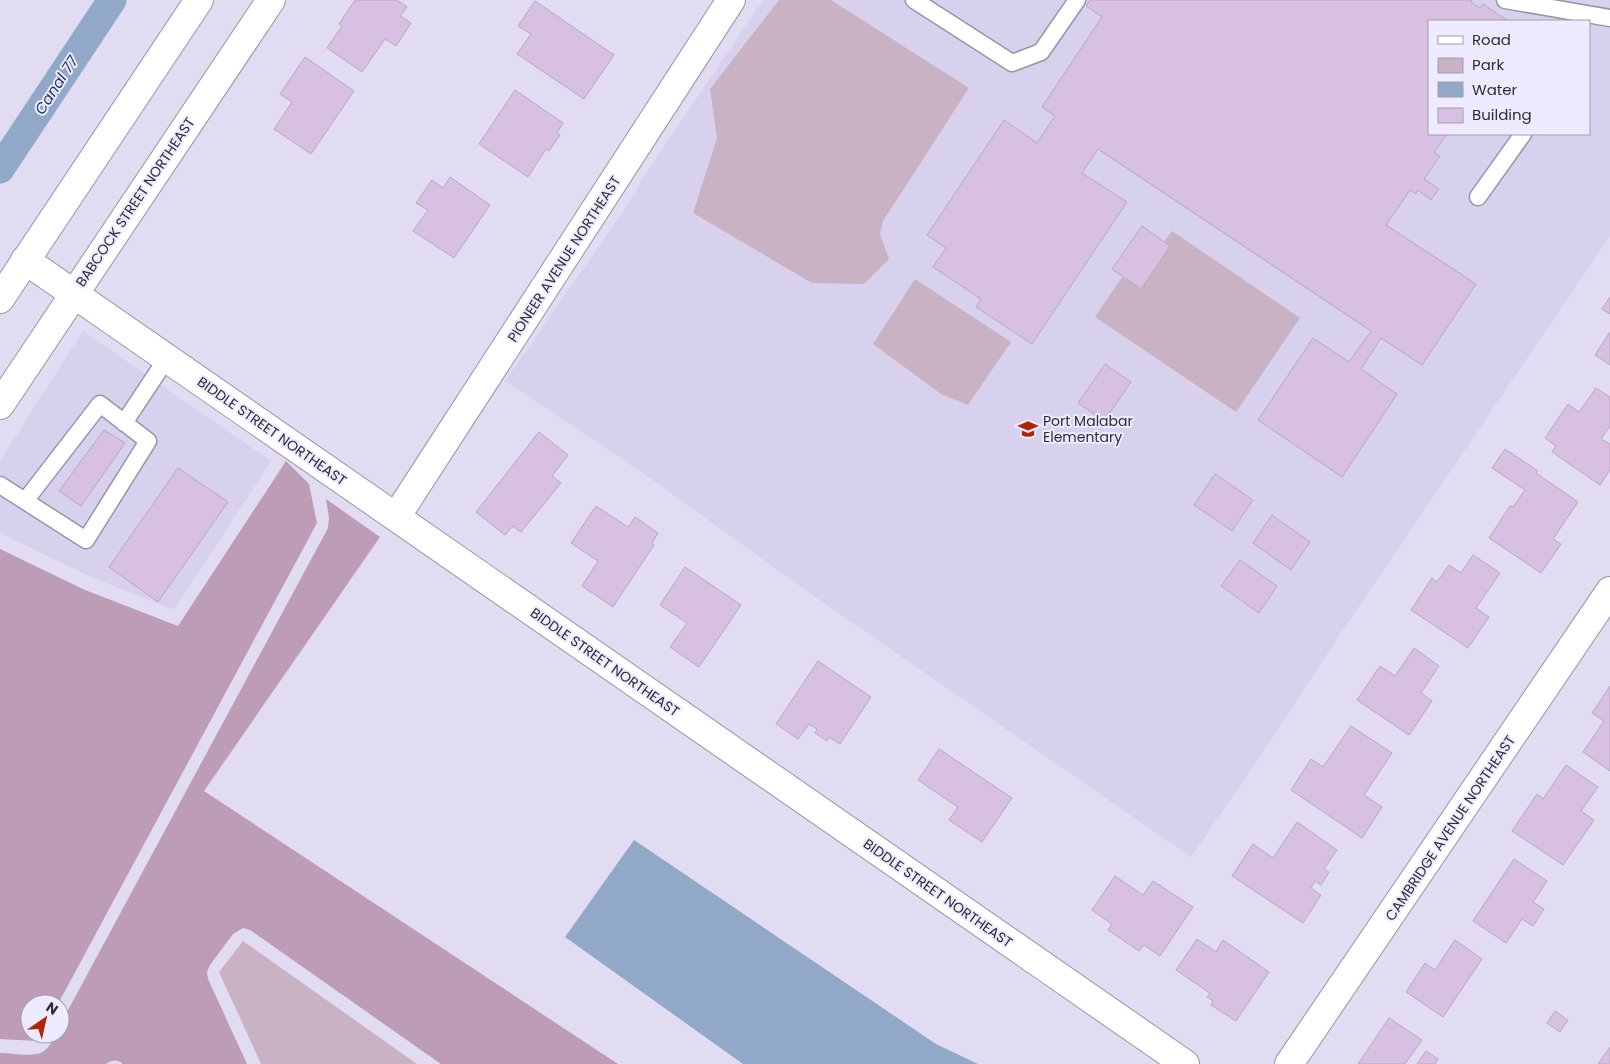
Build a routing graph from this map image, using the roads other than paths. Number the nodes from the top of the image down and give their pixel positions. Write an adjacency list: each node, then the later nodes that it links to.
1 (199, 0): 11 (street)
2 (271, 0): 12 (street, BABCOCK STREET NORTHEAST)
3 (731, 0): 19 (street, PIONEER AVENUE NORTHEAST)
4 (914, 0): 5 (lane)
5 (1077, 0)
6 (1505, 0): 7 (lane)
7 (1553, 10): 8 (lane)
8 (1610, 18)
9 (1522, 135): 10 (lane)
10 (1478, 197)
11 (25, 260): 12 (street, BIDDLE STREET NORTHEAST); 13 (street)
12 (74, 294): 14 (street, BIDDLE STREET NORTHEAST); 15 (street, BABCOCK STREET NORTHEAST)
13 (0, 299)
14 (167, 358): 16 (lane); 19 (street, BIDDLE STREET NORTHEAST)
15 (0, 405)
16 (124, 423): 18 (lane); 18 (lane)
17 (0, 485): 18 (lane)
18 (25, 501)
19 (396, 517): 21 (street, BIDDLE STREET NORTHEAST)
20 (1610, 591): 22 (street, CAMBRIDGE AVENUE NORTHEAST)
21 (1184, 1064)
22 (1289, 1064)

